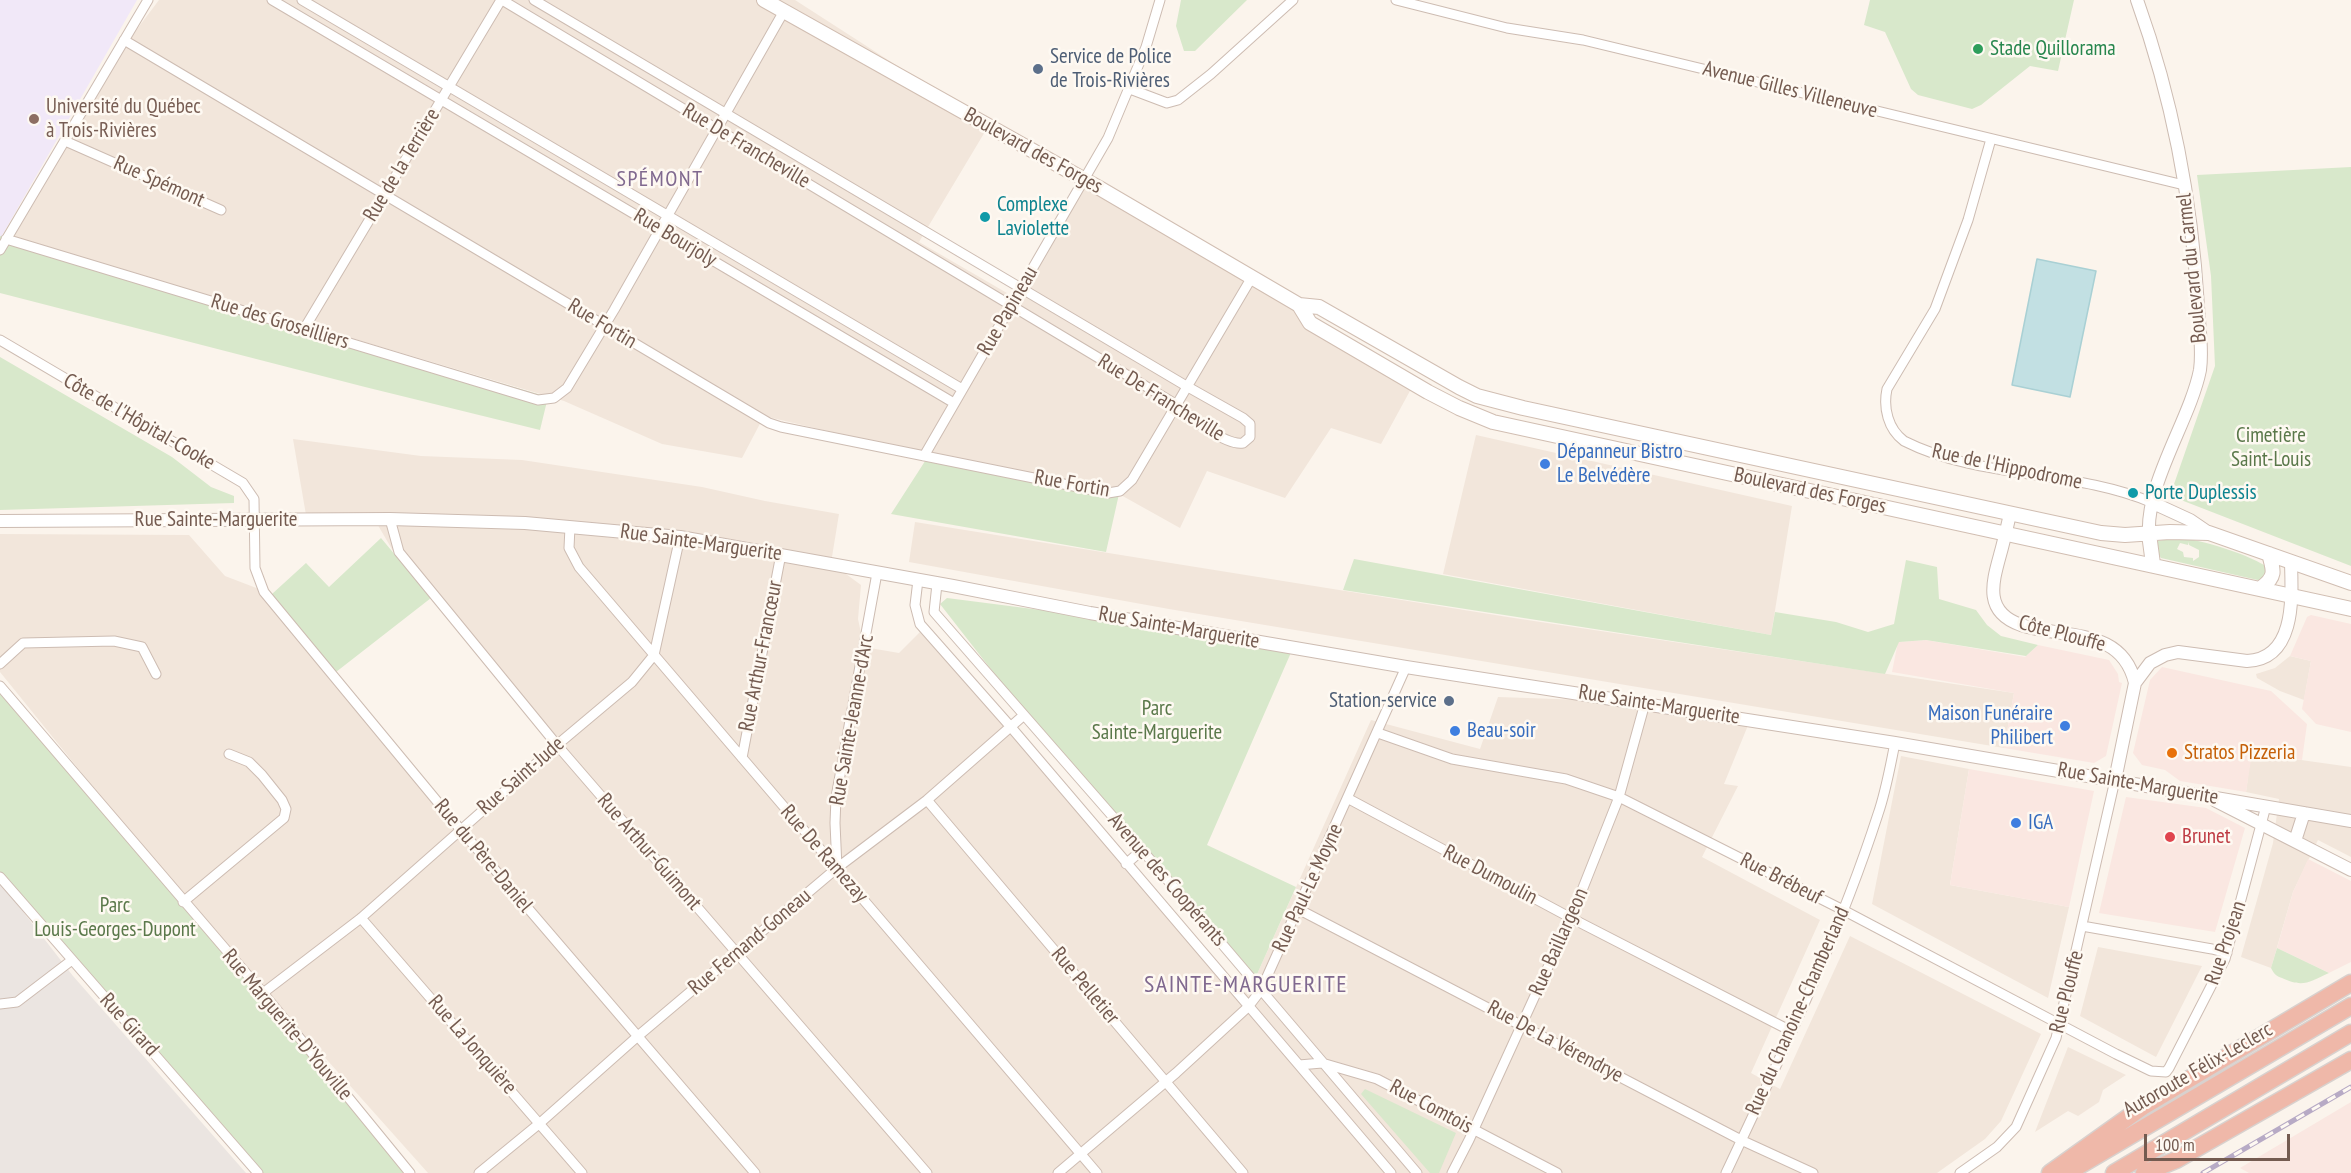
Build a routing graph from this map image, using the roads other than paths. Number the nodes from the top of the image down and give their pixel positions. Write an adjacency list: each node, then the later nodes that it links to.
1 (148, 0): 12 (street)
2 (272, 0): 15 (street, Rue Bourjoly)
3 (302, 0): 13 (street, Rue Bourjoly)
4 (501, 0): 13 (street, Rue de la Terrière); 17 (street, Rue De Francheville)
5 (534, 0): 16 (street, Rue De Francheville)
6 (764, 0): 11 (main road, Boulevard des Forges)
7 (1160, 0): 14 (street, Rue Papineau)
8 (1293, 0): 14 (street)
9 (1396, 0): 18 (street, Avenue Gilles Villeneuve)
10 (2137, 0): 21 (street, Boulevard du Carmel)
11 (784, 11): 16 (street); 20 (main road, Boulevard des Forges)
12 (124, 40): 19 (street); 22 (street, Rue Fortin)
13 (449, 87): 15 (street, Rue de la Terrière); 24 (street, Rue Bourjoly)
14 (1130, 89): 20 (street, Rue Papineau)
15 (441, 100): 22 (street, Rue de la Terrière); 25 (street, Rue Bourjoly)
16 (727, 114): 17 (street); 29 (street, Rue De Francheville)
17 (718, 130): 24 (street); 30 (street, Rue De Francheville)
18 (1991, 139): 21 (street, Avenue Gilles Villeneuve); 44 (street, Rue de l'Hippodrome)
19 (65, 141): 23 (street, Rue Spémont); 26 (street)
20 (1085, 180): 28 (main road, Boulevard des Forges); 29 (street, Rue Papineau)
21 (2184, 185): 44 (street, Boulevard du Carmel)
22 (384, 195): 32 (street, Rue Fortin); 33 (street, Rue de la Terrière)
23 (221, 210)
24 (668, 216): 25 (street); 36 (street, Rue Bourjoly)
25 (660, 230): 32 (street); 37 (street, Rue Bourjoly)
26 (6, 239): 27 (street); 33 (street, Rue des Groseilliers)
27 (0, 250)
28 (1252, 277): 31 (main road, Boulevard des Forges); 35 (street)
29 (1021, 289): 30 (street, Rue Papineau); 35 (street, Rue De Francheville)
30 (1011, 305): 36 (street, Rue Papineau); 38 (street, Rue De Francheville)
31 (1299, 305): 39 (main road, Boulevard des Forges); 40 (main road, Boulevard des Forges)
32 (605, 326): 33 (street, Rue des Groseilliers); 42 (street, Rue Fortin)
33 (303, 329)
34 (0, 340): 46 (street, Côte de l'Hôpital-Cooke)
35 (1188, 387): 38 (street); 38 (street, Rue De Francheville)
36 (962, 389): 37 (street, Rue Papineau)
37 (954, 403): 42 (street, Rue Papineau)
38 (1177, 405): 42 (street, Rue Fortin)
39 (1511, 405): 40 (main road); 41 (main road, Boulevard des Forges)
40 (1506, 425): 43 (main road, Boulevard des Forges)
41 (1695, 444): 43 (main road); 45 (main road, Boulevard des Forges)
42 (924, 456)
43 (1690, 465): 50 (main road, Boulevard des Forges)
44 (2153, 503): 51 (street); 52 (street, Boulevard du Carmel)
45 (2010, 514): 50 (street, Côte Plouffe); 52 (main road, Boulevard des Forges)
46 (254, 519): 47 (street, Rue Sainte-Marguerite); 48 (street, Rue Sainte-Marguerite); 88 (street, Rue du Père-Daniel)
47 (390, 519): 49 (street, Rue Sainte-Marguerite); 76 (street, Rue Arthur-Guimont)
48 (0, 521)
49 (570, 527): 53 (street, Rue Sainte-Marguerite); 65 (street, Rue De Ramezay)
50 (2006, 532): 57 (main road, Boulevard des Forges); 69 (street, Côte Plouffe)
51 (2209, 533): 52 (main road, Boulevard des Forges); 55 (main road, Boulevard des Forges)
52 (2149, 534): 57 (main road)
53 (680, 537): 54 (street, Rue Sainte-Marguerite); 65 (street, Rue Saint-Jude)
54 (781, 554): 58 (street, Rue Sainte-Marguerite); 78 (street, Rue Arthur-Francœur)
55 (2269, 554): 56 (main road, Boulevard des Forges); 62 (main road)
56 (2291, 562): 61 (main road, Boulevard des Forges); 63 (street)
57 (2153, 564): 62 (main road, Boulevard des Forges)
58 (878, 573): 59 (street, Rue Sainte-Marguerite); 92 (street, Rue Sainte-Jeanne-d'Arc)
59 (918, 580): 60 (street, Rue Sainte-Marguerite); 73 (street, Avenue des Coopérants)
60 (937, 584): 67 (street, Rue Sainte-Marguerite); 72 (street, Avenue des Coopérants)
61 (2351, 584)
62 (2261, 588): 63 (main road, Boulevard des Forges)
63 (2292, 595): 64 (main road, Boulevard des Forges); 69 (street)
64 (2351, 609)
65 (654, 655): 76 (street, Rue Saint-Jude); 78 (street, Rue De Ramezay)
66 (0, 664): 68 (street)
67 (1406, 667): 71 (street, Rue Sainte-Marguerite); 74 (street, Rue Paul-Le Moyne)
68 (156, 674)
69 (2135, 683): 79 (street)
70 (0, 686): 95 (street, Rue Marguerite-D'Youville)
71 (1646, 703): 75 (street, Rue Sainte-Marguerite); 81 (street, Rue Baillargeon)
72 (1024, 715): 73 (street, Rue Fernand-Goneau); 90 (street, Avenue des Coopérants)
73 (1010, 726): 83 (street, Rue Fernand-Goneau); 91 (street, Avenue des Coopérants)
74 (1378, 733): 81 (street, Rue Brébeuf); 82 (street, Rue Paul-Le Moyne)
75 (1895, 743): 79 (street, Rue Sainte-Marguerite); 97 (street, Rue du Chanoine-Chamberland)
76 (557, 745): 88 (street, Rue Saint-Jude); 102 (street, Rue Arthur-Guimont)
77 (228, 754): 95 (street)
78 (742, 758): 92 (street, Rue De Ramezay)
79 (2115, 780): 80 (street, Rue Sainte-Marguerite); 100 (street, Rue Plouffe)
80 (2204, 795): 84 (street, Rue Sainte-Marguerite); 87 (street)
81 (1619, 797): 97 (street, Rue Brébeuf); 99 (street, Rue Baillargeon)
82 (1349, 799): 96 (street, Rue Paul-Le Moyne); 99 (street, Rue Dumoulin)
83 (927, 800): 92 (street, Rue Fernand-Goneau); 119 (street, Rue Pelletier)
84 (2266, 806): 85 (street, Rue Sainte-Marguerite); 87 (street, Rue Projean)
85 (2304, 813): 86 (street, Rue Sainte-Marguerite); 89 (street)
86 (2351, 821)
87 (2262, 825): 89 (street); 101 (street, Rue Projean)
88 (460, 829): 98 (street, Rue Saint-Jude); 114 (street, Rue du Père-Daniel)
89 (2295, 841): 93 (street)
90 (1142, 849): 91 (street); 105 (street, Avenue des Coopérants)
91 (1126, 864): 108 (street, Avenue des Coopérants)
92 (837, 868): 102 (street, Rue Fernand-Goneau); 123 (street, Rue De Ramezay)
93 (2351, 870)
94 (0, 877): 103 (street, Rue Girard)
95 (183, 902): 106 (street, Rue Marguerite-D'Youville)
96 (1298, 909): 105 (street, Rue Paul-Le Moyne); 111 (street, Rue De La Vérendrye)
97 (1843, 910): 110 (street, Rue Brébeuf); 112 (street, Rue du Chanoine-Chamberland)
98 (361, 918): 106 (street, Rue Saint-Jude); 120 (street, Rue La Jonquière)
99 (1570, 918): 111 (street, Rue Baillargeon); 112 (street, Rue Dumoulin)
100 (2082, 926): 101 (street); 110 (street, Rue Plouffe)
101 (2227, 953): 118 (street, Rue Projean)
102 (738, 954): 114 (street, Rue Fernand-Goneau); 129 (street, Rue Arthur-Guimont)
103 (72, 960): 107 (street); 124 (street, Rue Girard)
104 (2351, 983): 140 (highway)
105 (1261, 990): 108 (street, Rue Paul-Le Moyne); 116 (street, Avenue des Coopérants)
106 (263, 993): 125 (street, Rue Marguerite-D'Youville)
107 (0, 1004)
108 (1248, 1006): 117 (street, Avenue des Coopérants); 119 (street, Rue Paul-Le Moyne)
109 (2351, 1006): 141 (highway, Autoroute Félix-Leclerc)
110 (2060, 1024): 118 (street, Rue Brébeuf); 139 (street, Rue Plouffe)
111 (1522, 1025): 121 (street, Rue Baillargeon); 122 (street, Rue De La Vérendrye)
112 (1791, 1031): 122 (street, Rue du Chanoine-Chamberland)
113 (2351, 1033): 142 (highway)
114 (638, 1036): 120 (street, Rue Fernand-Goneau); 128 (street, Rue du Père-Daniel)
115 (2351, 1060): 143 (highway)
116 (1322, 1063): 117 (street, Rue Comtois); 121 (street, Rue Comtois); 134 (street, Avenue des Coopérants)
117 (1299, 1065): 133 (street, Avenue des Coopérants)
118 (2166, 1072)
119 (1165, 1082): 123 (street, Rue Paul-Le Moyne); 132 (street, Rue Pelletier)
120 (540, 1124): 126 (street, Rue Fernand-Goneau); 127 (street, Rue La Jonquière)
121 (1474, 1130): 135 (street, Rue Baillargeon); 136 (street, Rue Comtois)
122 (1741, 1140): 137 (street, Rue du Chanoine-Chamberland); 138 (street, Rue De La Vérendrye)
123 (1082, 1154): 130 (street, Rue Paul-Le Moyne); 131 (street, Rue De Ramezay)
124 (258, 1173)
125 (410, 1173)
126 (478, 1173)
127 (582, 1173)
128 (755, 1173)
129 (927, 1173)
130 (1058, 1173)
131 (1097, 1173)
132 (1243, 1173)
133 (1391, 1173)
134 (1417, 1173)
135 (1452, 1173)
136 (1557, 1173)
137 (1726, 1173)
138 (1813, 1173)
139 (1960, 1173)
140 (2050, 1173)
141 (2067, 1173)
142 (2114, 1173)
143 (2144, 1173)

